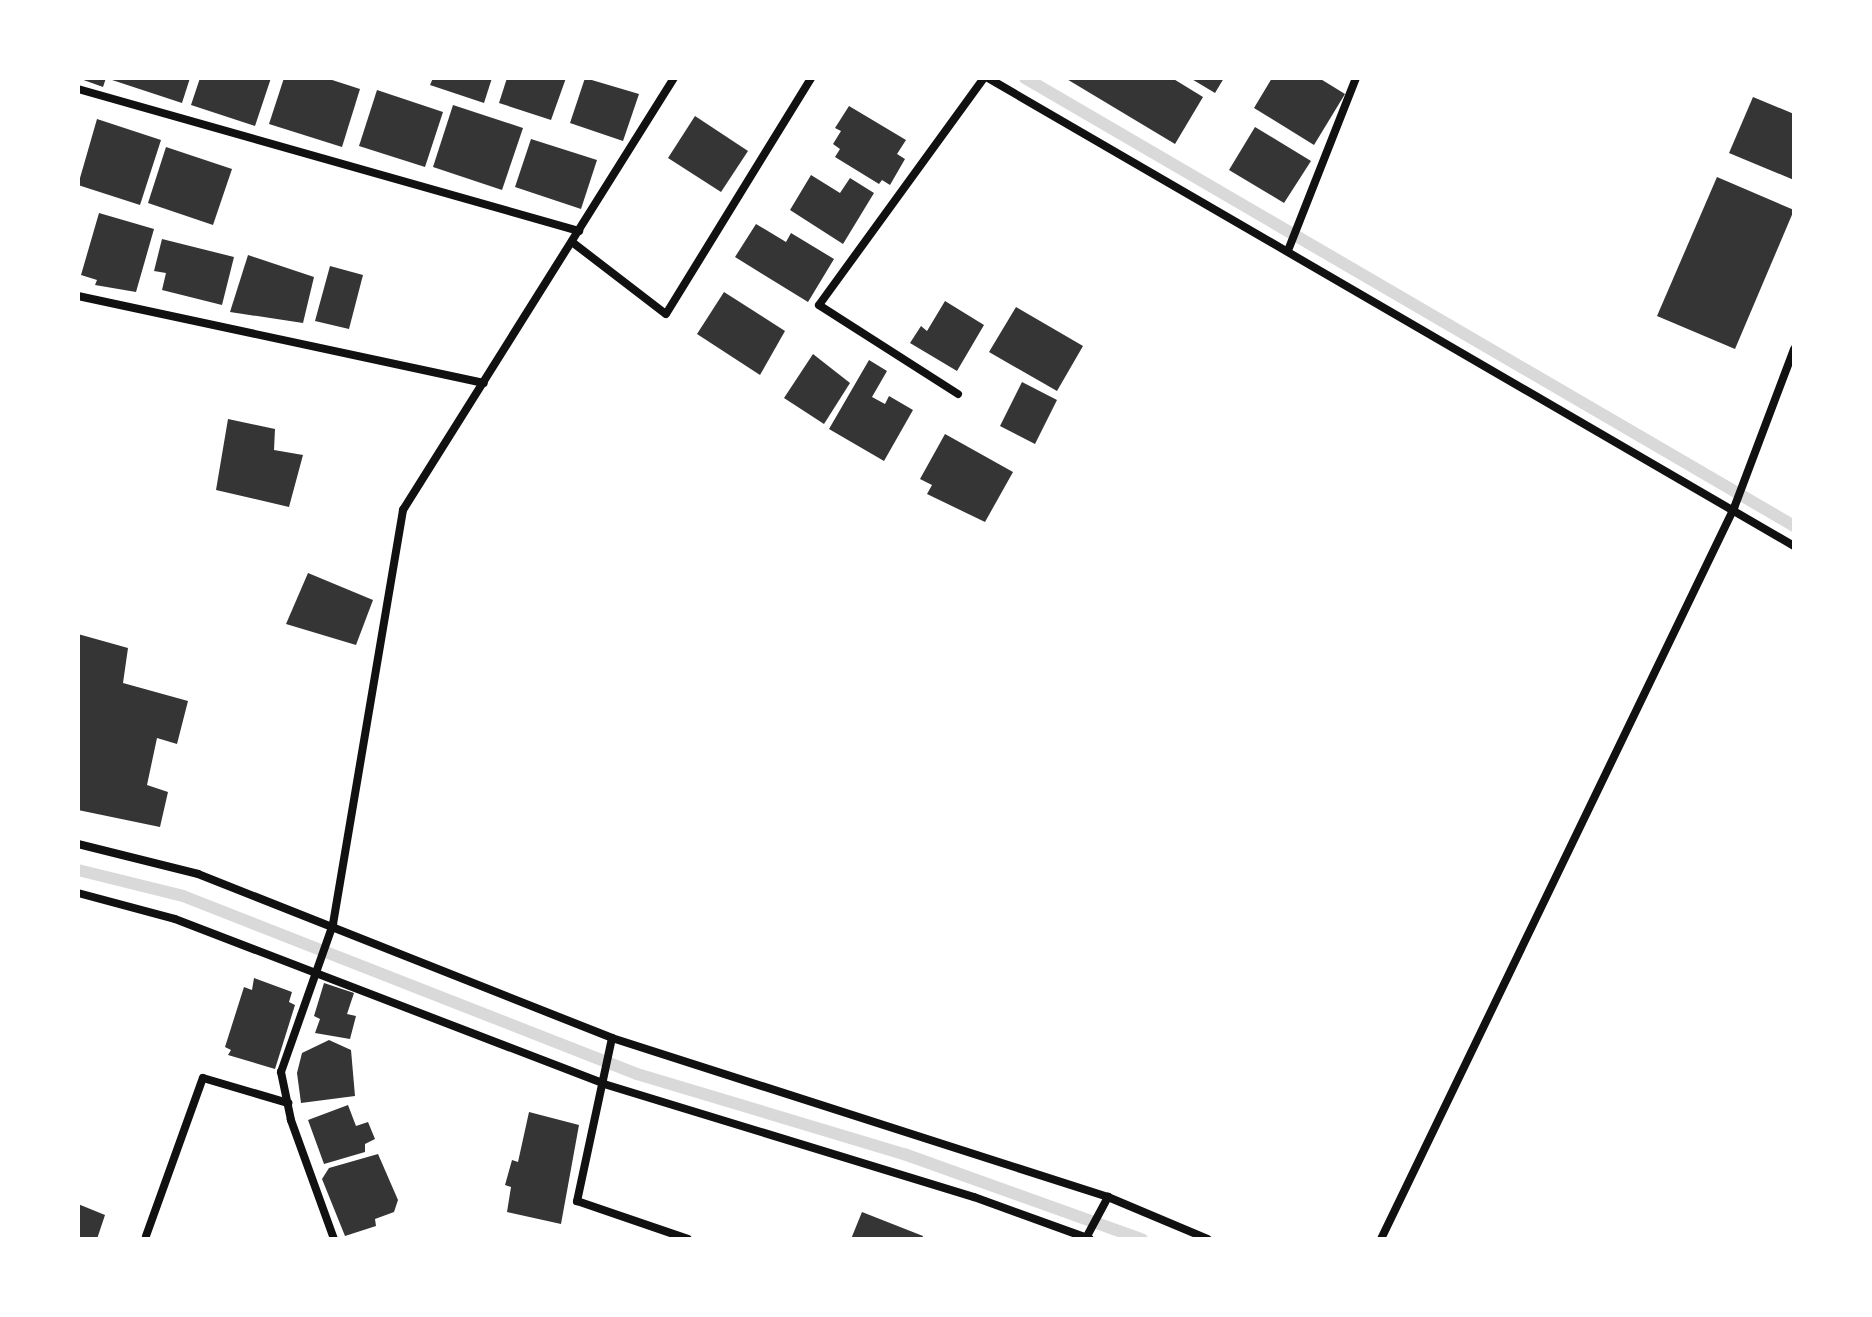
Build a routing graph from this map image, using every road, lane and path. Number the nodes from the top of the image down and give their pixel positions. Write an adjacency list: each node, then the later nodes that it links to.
1 (674, 78): 6 (street)
2 (811, 78): 7 (street)
3 (986, 78): 8 (street); 12 (street)
4 (1356, 78): 8 (street)
5 (78, 89): 6 (street)
6 (579, 231): 7 (street)
7 (572, 242): 11 (street)
8 (1291, 244): 13 (street)
9 (78, 296): 11 (street)
10 (1794, 349): 13 (street)
11 (484, 383): 17 (street)
12 (958, 394)
13 (1735, 504): 14 (street); 28 (street)
14 (1794, 546)
15 (78, 844): 17 (street)
16 (78, 893): 18 (street)
17 (333, 924): 18 (street); 19 (street)
18 (316, 971): 20 (street); 21 (street)
19 (612, 1038): 20 (street); 22 (street)
20 (605, 1079): 24 (street); 26 (street)
21 (288, 1103): 23 (street); 25 (street)
22 (1108, 1197): 24 (street); 27 (street)
23 (146, 1236)
24 (1088, 1238)
25 (334, 1239)
26 (688, 1239)
27 (1208, 1239)
28 (1381, 1239)

